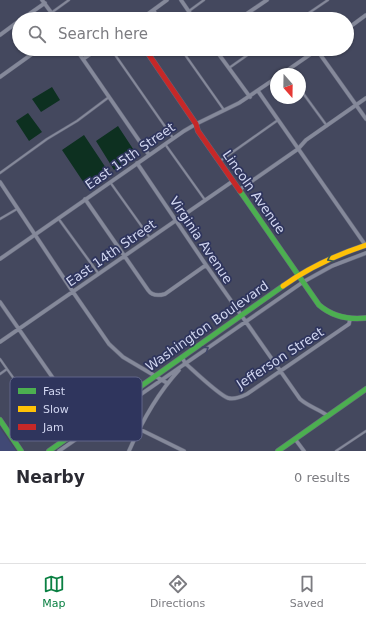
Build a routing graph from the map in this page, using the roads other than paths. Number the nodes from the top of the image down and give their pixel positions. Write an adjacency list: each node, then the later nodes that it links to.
1 (69, 0): 12 (lane)
2 (167, 0): 8 (street)
3 (181, 0): 9 (street)
4 (204, 0): 9 (lane)
5 (267, 0): 14 (street)
6 (328, 0): 15 (lane)
7 (43, 2): 10 (street); 11 (street)
8 (154, 10): 13 (street)
9 (188, 11)
10 (31, 12)
11 (50, 12)
12 (52, 12)
13 (151, 12)
14 (249, 12)
15 (310, 12)
16 (366, 15): 17 (street)
17 (354, 24)
18 (12, 26): 19 (street)
19 (0, 35)
20 (29, 56): 33 (street)
21 (81, 56): 30 (street)
22 (88, 56): 30 (street)
23 (116, 56): 46 (lane)
24 (150, 56): 44 (street, Lincoln Avenue)
25 (186, 56): 41 (lane)
26 (220, 56): 31 (street)
27 (246, 56): 31 (lane)
28 (309, 56): 32 (street)
29 (323, 56): 40 (street)
30 (83, 59): 36 (street)
31 (228, 68): 37 (street)
32 (293, 68)
33 (0, 76)
34 (270, 82): 35 (street, East 15th Street)
35 (258, 91): 37 (street, East 15th Street); 43 (street)
36 (109, 97): 49 (street); 52 (lane)
37 (250, 97): 41 (street, East 15th Street)
38 (306, 98): 45 (lane)
39 (366, 98): 40 (street)
40 (356, 105): 42 (street); 45 (street)
41 (224, 110): 44 (street, East 15th Street)
42 (366, 119)
43 (278, 120): 48 (street); 50 (lane)
44 (196, 124): 46 (street, East 15th Street); 50 (street, Lincoln Avenue)
45 (326, 126): 48 (street)
46 (173, 138): 47 (street, East 15th Street)
47 (165, 144): 49 (street, East 15th Street); 58 (lane)
48 (298, 148): 56 (street); 65 (street)
49 (149, 155): 51 (street, East 15th Street)
50 (219, 161): 53 (street, Lincoln Avenue)
51 (137, 163): 55 (street, East 15th Street); 62 (street, Virginia Avenue)
52 (0, 173)
53 (233, 181): 56 (street, Lincoln Avenue); 58 (street, East 14th Street)
54 (0, 182): 59 (street)
55 (110, 182): 57 (street, East 15th Street); 64 (lane)
56 (239, 190): 71 (street, Lincoln Avenue)
57 (85, 199): 60 (street, East 15th Street); 67 (street)
58 (205, 200): 62 (street, East 14th Street)
59 (17, 209): 61 (lane); 63 (street)
60 (58, 218): 63 (street, East 15th Street); 70 (lane)
61 (0, 219)
62 (175, 220): 64 (street, East 14th Street); 69 (street, Virginia Avenue)
63 (34, 235): 68 (street, East 15th Street); 73 (street)
64 (150, 238): 67 (street, East 14th Street)
65 (366, 245): 71 (street, Washington Boulevard, one-way to 71)
66 (366, 253): 72 (street, Washington Boulevard)
67 (124, 256): 69 (street); 70 (street, East 14th Street)
68 (0, 259)
69 (206, 266): 75 (street, Virginia Avenue)
70 (98, 274): 73 (street, East 14th Street)
71 (299, 275): 72 (street, Lincoln Avenue); 75 (street, Washington Boulevard)
72 (303, 282): 77 (street, Lincoln Avenue); 78 (street, Washington Boulevard)
73 (73, 292): 79 (street, East 14th Street); 87 (street)
74 (0, 302): 79 (street)
75 (242, 316): 78 (street, Virginia Avenue); 81 (street, Washington Boulevard)
76 (366, 318): 77 (street, Lincoln Avenue)
77 (350, 319): 85 (street, Jefferson Street)
78 (246, 322): 83 (street, Washington Boulevard, one-way to 78); 85 (street, Virginia Avenue)
79 (19, 329): 80 (street, East 14th Street); 89 (street)
80 (0, 342)
81 (182, 357): 83 (street, Jefferson Street); 87 (street, Washington Boulevard)
82 (0, 359): 84 (lane)
83 (185, 363): 85 (street, Jefferson Street); 90 (street, Washington Boulevard); 91 (street)
84 (7, 369): 86 (lane); 88 (lane)
85 (281, 371): 95 (street, Virginia Avenue)
86 (0, 374)
87 (155, 376): 90 (street); 92 (street, Washington Boulevard)
88 (13, 377)
89 (52, 377)
90 (162, 380): 91 (street); 94 (street, Washington Boulevard)
91 (167, 383): 97 (street)
92 (142, 385)
93 (366, 389): 95 (street)
94 (142, 394)
95 (328, 416): 101 (street)
96 (0, 420): 100 (street)
97 (142, 423)
98 (142, 430): 110 (street)
99 (366, 430): 113 (lane)
100 (10, 435)
101 (295, 439): 111 (street); 112 (street)
102 (14, 441): 106 (street)
103 (63, 441): 107 (street, Washington Boulevard)
104 (74, 441): 108 (street, Washington Boulevard)
105 (134, 441): 109 (street)
106 (21, 451)
107 (49, 451)
108 (59, 451)
109 (129, 451)
110 (184, 451)
111 (278, 451)
112 (304, 451)
113 (336, 451)

